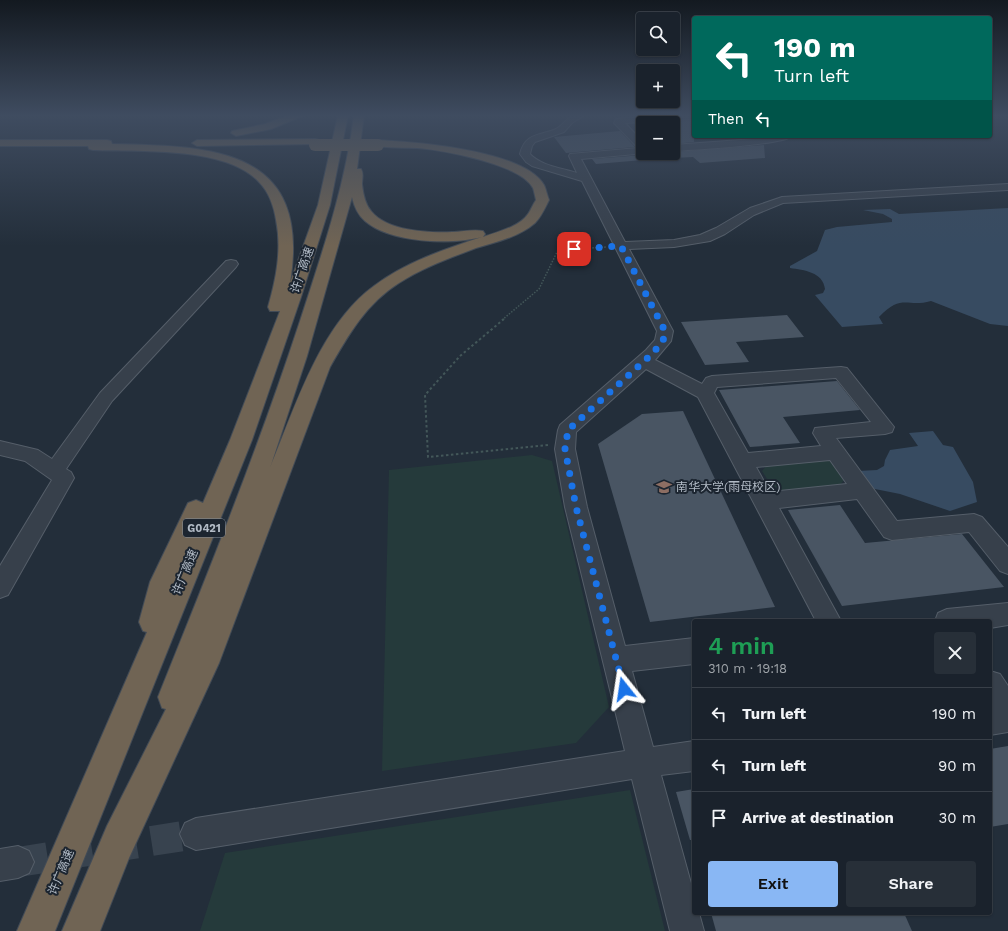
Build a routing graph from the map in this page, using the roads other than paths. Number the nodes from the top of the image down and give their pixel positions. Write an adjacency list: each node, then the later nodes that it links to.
1 (229, 158): 31 (highway)
2 (334, 158): 31 (highway, 许广高速 / G0421)
3 (354, 158): 38 (highway, 许广高速 / G0421)
4 (359, 158): 5 (highway)
5 (474, 158)
6 (482, 158): 38 (highway)
7 (529, 158): 9 (street)
8 (575, 158): 9 (street)
9 (586, 179): 11 (street)
10 (1008, 187): 11 (street)
11 (621, 246): 13 (street)
12 (231, 264): 15 (street)
13 (644, 361): 14 (street); 29 (street)
14 (705, 393): 17 (street); 19 (street)
15 (74, 442): 18 (street); 20 (street)
16 (0, 448): 18 (street)
17 (836, 452): 19 (street); 21 (street)
18 (31, 456): 20 (street)
19 (741, 461): 22 (street)
20 (54, 471): 24 (street)
21 (863, 490): 22 (street); 23 (street)
22 (763, 501): 26 (street)
23 (1008, 564)
24 (0, 587)
25 (1008, 614): 27 (street)
26 (828, 619)
27 (964, 619)
28 (692, 651): 29 (street)
29 (616, 660): 36 (street)
30 (992, 687): 32 (street)
31 (132, 699): 39 (highway, 许广高速 / G0421)
32 (1008, 710)
33 (1008, 718): 34 (street)
34 (992, 721)
35 (692, 756): 36 (street)
36 (643, 762): 37 (street); 41 (street)
37 (196, 834)
38 (114, 850): 40 (highway, 许广高速 / G0421)
39 (36, 931)
40 (81, 931)
41 (687, 931)

